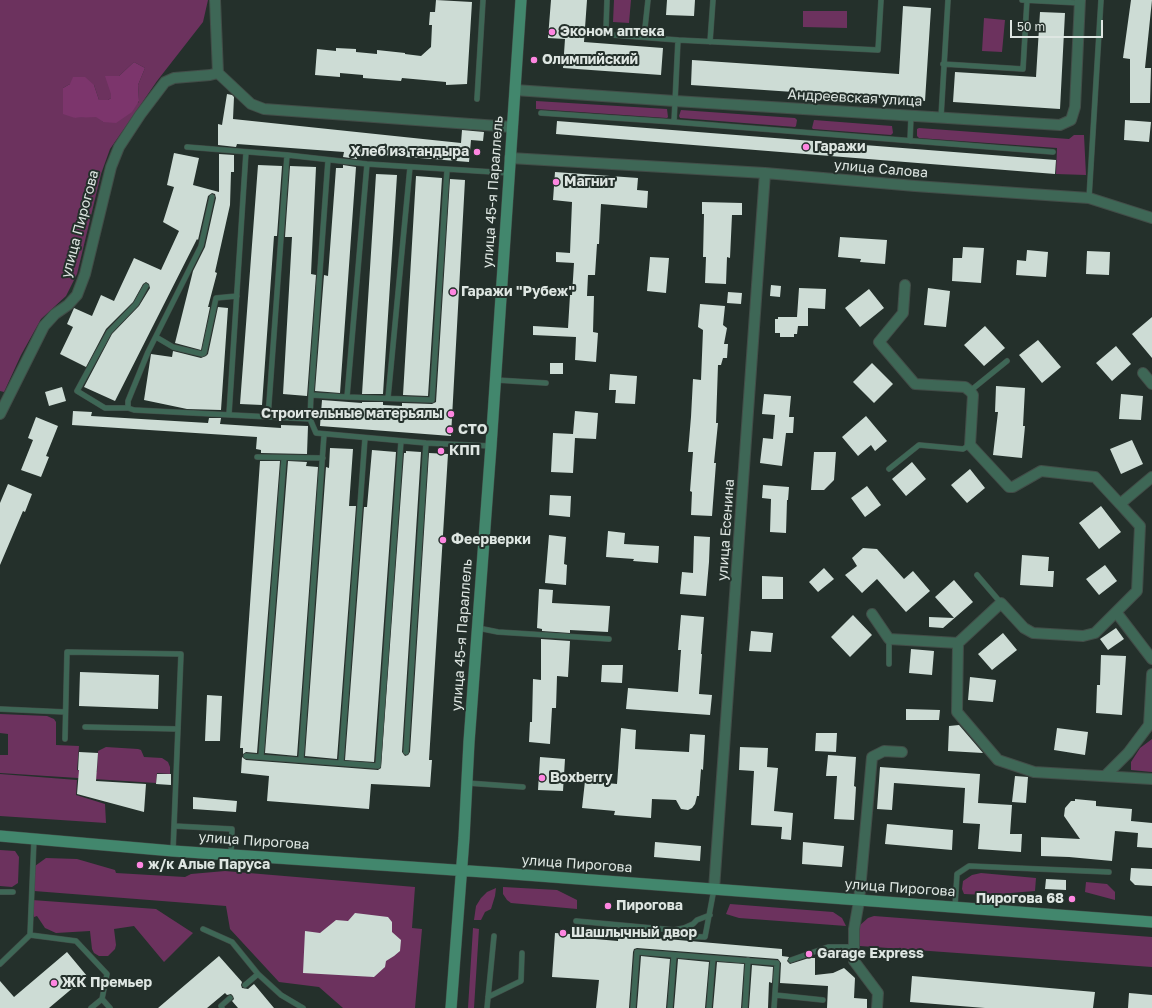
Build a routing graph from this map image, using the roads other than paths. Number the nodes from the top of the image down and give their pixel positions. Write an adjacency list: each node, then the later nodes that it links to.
1 (215, 0): 17 (street)
2 (483, 0): 19 (lane)
3 (521, 0): 18 (main road, улица 45-я Параллель)
4 (607, 0): 13 (lane)
5 (648, 0): 13 (lane)
6 (713, 0): 15 (lane)
7 (882, 0): 15 (lane)
8 (948, 0): 16 (lane)
9 (1022, 0): 10 (lane)
10 (1027, 0): 12 (lane); 16 (lane)
11 (1101, 0): 39 (lane)
12 (1080, 2): 23 (street, Андреевская улица)
13 (644, 37): 14 (lane)
14 (678, 40): 15 (lane); 20 (lane)
15 (710, 42)
16 (943, 64): 23 (lane)
17 (218, 73): 25 (street); 55 (street, улица Пирогова)
18 (515, 90): 20 (street, Андреевская улица); 25 (main road, улица 45-я Параллель)
19 (477, 99)
20 (675, 101): 22 (street, Андреевская улица); 24 (lane)
21 (541, 113): 24 (lane)
22 (911, 116): 23 (street, Андреевская улица); 26 (lane)
23 (940, 117)
24 (674, 122): 26 (lane)
25 (512, 127): 31 (main road, улица 45-я Параллель)
26 (910, 140): 29 (lane)
27 (187, 147): 28 (lane)
28 (246, 152): 30 (lane); 43 (lane)
29 (1053, 152)
30 (287, 155): 32 (lane); 57 (lane)
31 (510, 158): 36 (main road, улица 45-я Параллель); 37 (street, улица Салова)
32 (328, 160): 33 (lane); 51 (lane)
33 (367, 164): 34 (lane); 52 (lane)
34 (410, 167): 35 (lane); 53 (lane)
35 (447, 170): 36 (lane); 53 (lane)
36 (509, 173): 47 (main road, улица 45-я Параллель)
37 (765, 173): 39 (street, улица Салова); 104 (street, улица Есенина)
38 (212, 197): 44 (lane)
39 (1089, 198): 40 (street, улица Салова)
40 (1152, 218)
41 (146, 286): 54 (lane)
42 (905, 286): 50 (street)
43 (236, 296): 44 (lane); 56 (lane)
44 (156, 337): 54 (lane)
45 (1008, 361): 50 (lane)
46 (1143, 373): 49 (street)
47 (495, 380): 48 (lane); 64 (main road, улица 45-я Параллель)
48 (546, 383)
49 (1152, 384)
50 (970, 391): 63 (street)
51 (311, 395): 52 (lane); 58 (lane)
52 (347, 397): 53 (lane)
53 (388, 398)
54 (128, 408): 56 (lane)
55 (0, 414)
56 (228, 414): 57 (lane)
57 (268, 417): 58 (lane)
58 (310, 419): 59 (lane)
59 (324, 435): 60 (lane); 67 (lane)
60 (364, 438): 61 (lane); 92 (lane)
61 (402, 441): 62 (lane); 92 (lane)
62 (426, 443): 64 (lane); 87 (lane)
63 (970, 444): 68 (lane); 70 (street)
64 (491, 446): 75 (main road, улица 45-я Параллель)
65 (257, 457): 66 (lane)
66 (284, 458): 67 (lane); 90 (lane)
67 (323, 458): 91 (lane)
68 (889, 469)
69 (1152, 477): 70 (street)
70 (1120, 504): 73 (street)
71 (977, 576): 72 (lane)
72 (1001, 603): 73 (street); 78 (street)
73 (1116, 612): 79 (street)
74 (872, 614): 77 (street)
75 (478, 628): 76 (lane); 95 (main road, улица 45-я Параллель)
76 (609, 639)
77 (889, 639): 78 (street); 80 (lane)
78 (958, 643): 93 (street)
79 (1152, 658)
80 (889, 664)
81 (1152, 674): 93 (street)
82 (0, 709): 83 (lane)
83 (65, 712): 85 (lane); 86 (lane)
84 (85, 727): 85 (lane)
85 (178, 729): 97 (lane)
86 (65, 739)
87 (406, 752)
88 (902, 752): 107 (street)
89 (246, 756): 90 (lane)
90 (261, 757): 91 (lane)
91 (301, 759): 92 (lane)
92 (340, 762)
93 (1106, 775): 94 (street)
94 (1152, 779)
95 (467, 783): 96 (lane); 102 (main road, улица 45-я Параллель)
96 (523, 787)
97 (174, 826): 100 (lane); 101 (lane)
98 (0, 836): 99 (main road, улица Пирогова)
99 (34, 839): 100 (main road, улица Пирогова); 113 (lane)
100 (173, 851): 101 (main road, улица Пирогова)
101 (231, 855): 102 (main road, улица Пирогова)
102 (461, 872): 104 (main road, улица Пирогова); 134 (main road, улица 45-я Параллель)
103 (1109, 872): 108 (lane)
104 (714, 889): 107 (main road, улица Пирогова); 109 (lane)
105 (0, 892): 106 (lane)
106 (13, 892)
107 (859, 901): 108 (main road, улица Пирогова); 116 (street)
108 (955, 907): 111 (main road, улица Пирогова)
109 (710, 915): 110 (lane); 115 (lane)
110 (576, 921)
111 (1152, 922)
112 (203, 929): 123 (lane)
113 (30, 935): 122 (lane); 128 (lane)
114 (494, 936): 126 (lane)
115 (680, 936)
116 (853, 947): 121 (lane); 141 (street)
117 (522, 953): 126 (lane)
118 (674, 955): 119 (lane); 136 (lane); 137 (lane)
119 (712, 958): 120 (lane); 138 (lane)
120 (748, 960): 125 (lane); 139 (lane)
121 (791, 960)
122 (0, 964)
123 (258, 974): 124 (lane); 133 (lane)
124 (245, 985)
125 (775, 995): 129 (lane); 140 (lane)
126 (488, 997): 135 (lane)
127 (230, 998): 132 (lane)
128 (102, 999): 130 (lane); 131 (lane)
129 (823, 1000)
130 (91, 1008)
131 (110, 1008)
132 (222, 1008)
133 (304, 1008)
134 (451, 1008)
135 (487, 1008)
136 (633, 1008)
137 (670, 1008)
138 (709, 1008)
139 (745, 1008)
140 (774, 1008)
141 (877, 1008)

